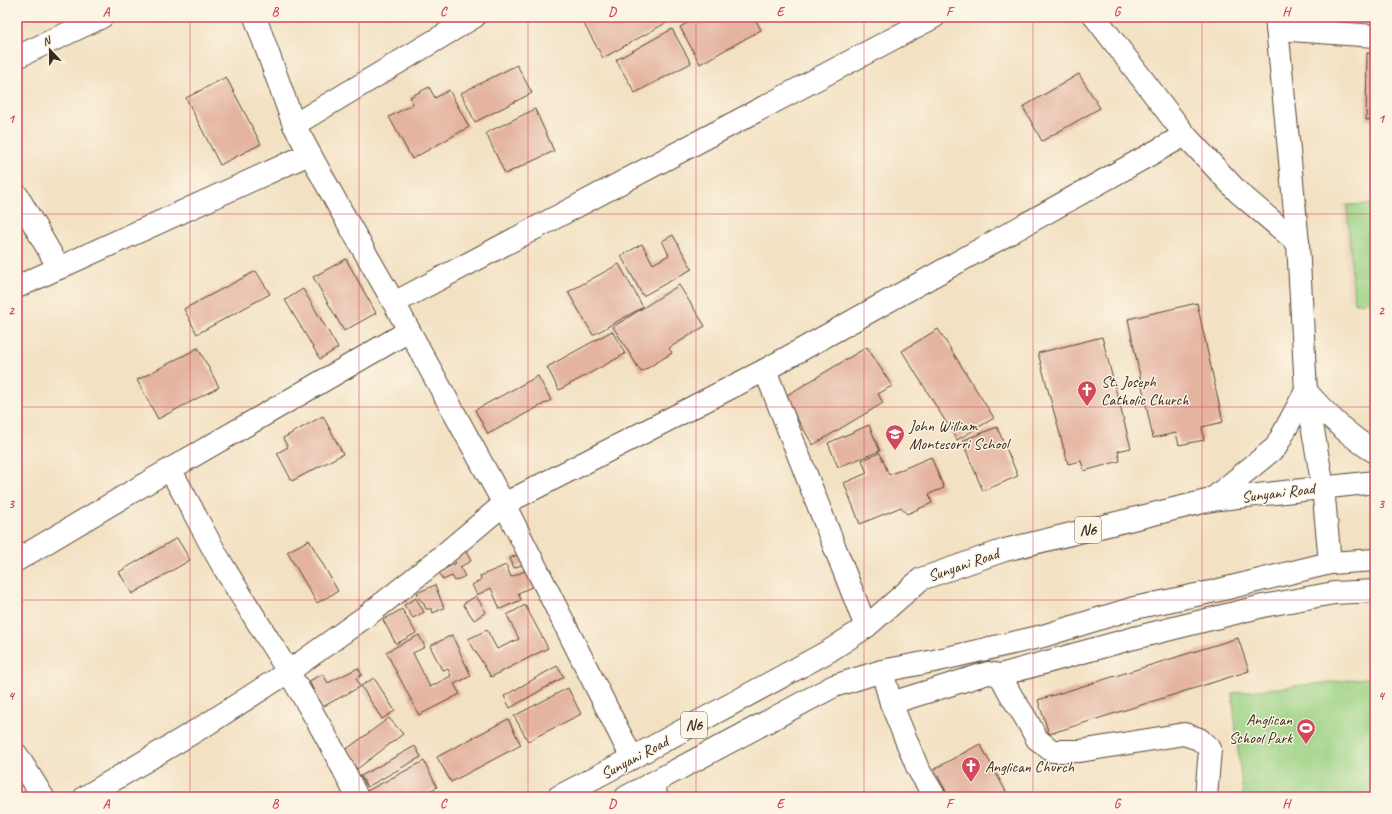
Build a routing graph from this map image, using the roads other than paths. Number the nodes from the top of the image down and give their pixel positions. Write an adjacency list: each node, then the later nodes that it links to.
1 (102, 17): 8 (street)
2 (255, 17): 9 (street)
3 (474, 17): 9 (street)
4 (934, 17): 16 (street)
5 (1095, 17): 10 (street)
6 (1276, 23): 7 (street); 13 (street)
7 (1375, 36)
8 (17, 57)
9 (294, 125): 11 (street)
10 (1185, 135): 13 (street); 18 (street)
11 (309, 154): 14 (street); 16 (street)
12 (17, 195): 14 (street)
13 (1298, 243): 19 (street)
14 (58, 268): 15 (street)
15 (17, 287)
16 (394, 304): 17 (street)
17 (409, 331): 21 (street); 25 (street)
18 (765, 370): 25 (street); 30 (street)
19 (1306, 391): 20 (street); 23 (street); 24 (street)
20 (1375, 452)
21 (170, 470): 26 (street); 32 (street)
22 (1375, 482): 23 (street, Sunyani Road / N6)
23 (1323, 487): 24 (street, Sunyani Road / N6); 28 (street)
24 (1211, 500): 30 (street, Sunyani Road / N6)
25 (504, 504): 32 (street); 36 (street)
26 (17, 560)
27 (1375, 560): 28 (street, N6)
28 (1330, 563): 31 (street, N6)
29 (1375, 591): 33 (street)
30 (866, 627): 36 (street, Sunyani Road / N6)
31 (882, 671): 34 (street); 37 (street, Sunyani Road / N6)
32 (288, 672): 39 (street); 40 (street)
33 (1000, 675): 34 (street); 44 (street)
34 (891, 703): 43 (street)
35 (17, 755): 38 (street)
36 (632, 758): 41 (street, Sunyani Road / N6)
37 (654, 791): 42 (street, Sunyani Road / N6)
38 (43, 797)
39 (85, 797)
40 (357, 797)
41 (558, 797)
42 (626, 797)
43 (935, 797)
44 (1206, 797)

